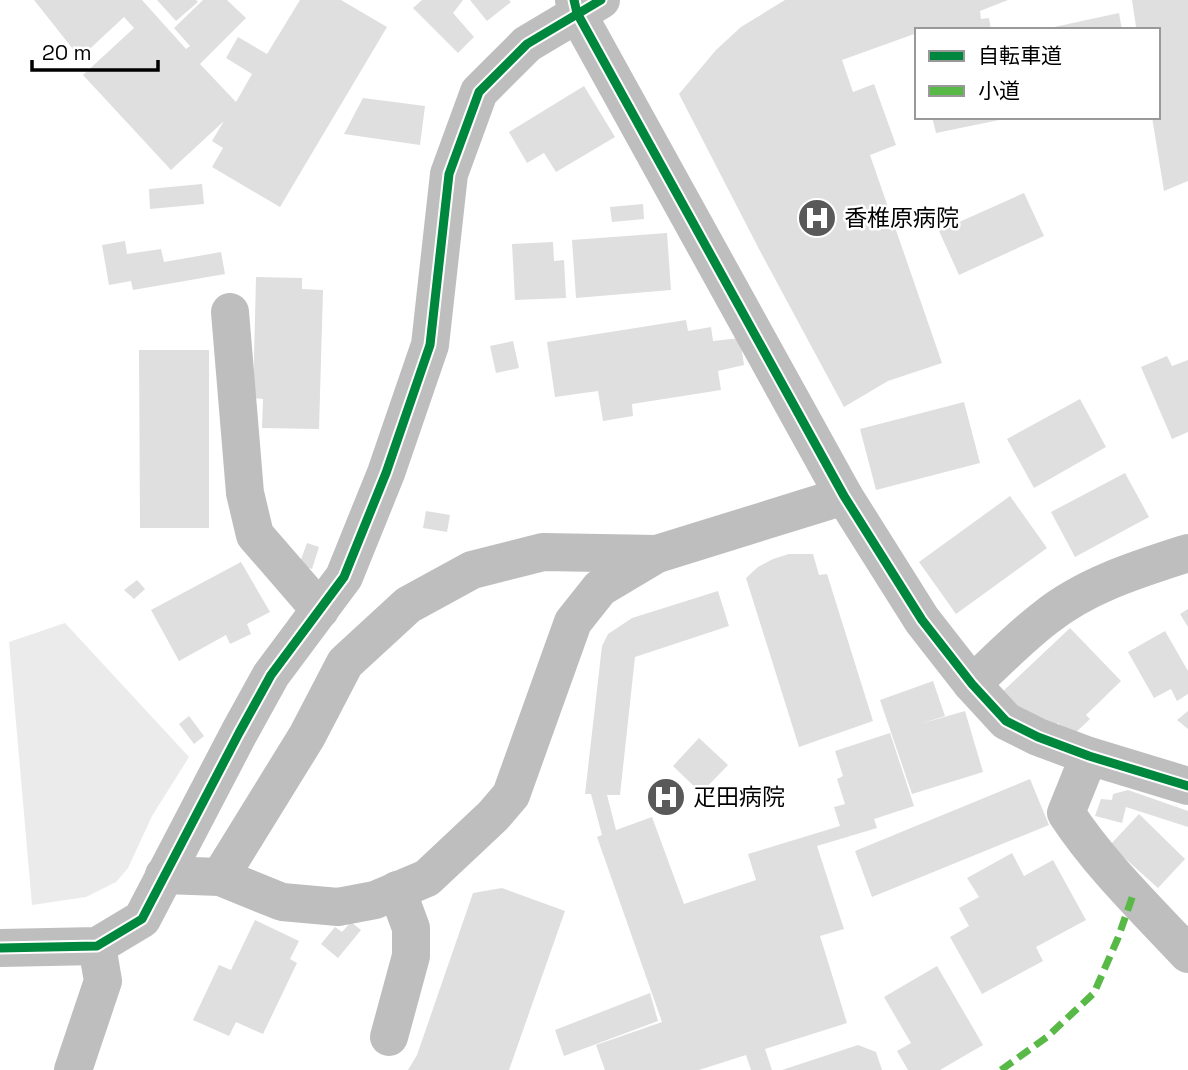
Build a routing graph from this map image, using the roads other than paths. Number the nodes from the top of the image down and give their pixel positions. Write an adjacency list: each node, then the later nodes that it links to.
1 (584, 4): 3 (street); 6 (street)
2 (230, 312): 6 (street)
3 (844, 496): 5 (street); 7 (street)
4 (1188, 553): 7 (street)
5 (657, 554): 11 (street); 12 (street)
6 (320, 610): 10 (street)
7 (972, 684): 8 (street)
8 (1089, 756): 9 (street); 15 (street)
9 (1188, 786)
10 (164, 875): 11 (street); 13 (street)
11 (220, 877): 12 (street)
12 (397, 890): 16 (street)
13 (97, 946): 14 (street); 17 (street)
14 (0, 947)
15 (1188, 954)
16 (389, 1037)
17 (73, 1070)

